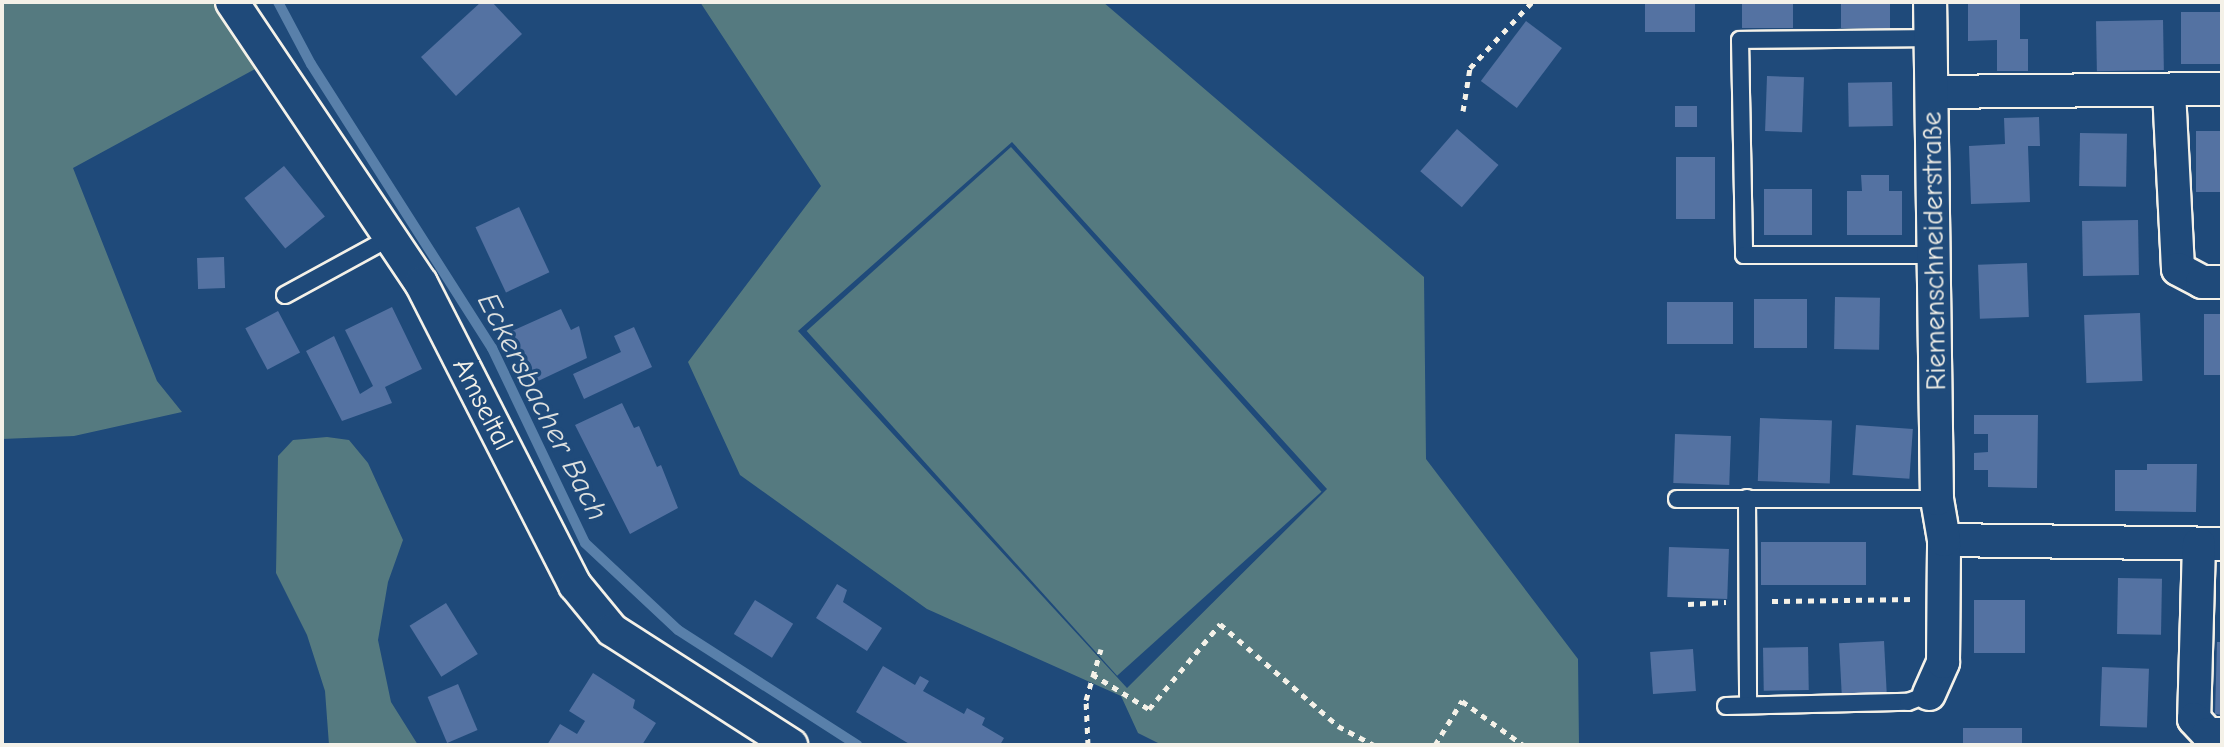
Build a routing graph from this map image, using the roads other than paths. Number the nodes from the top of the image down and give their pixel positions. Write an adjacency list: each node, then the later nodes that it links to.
1 (232, 2): 7 (street, Amseltal)
2 (1930, 2): 3 (street, Riemenschneiderstraße)
3 (1931, 38): 6 (street, Riemenschneiderstraße); 8 (lane)
4 (2222, 89): 5 (street)
5 (2169, 91): 6 (street); 9 (street)
6 (1932, 92): 8 (street, Riemenschneiderstraße)
7 (391, 237): 10 (lane); 20 (street, Amseltal)
8 (1934, 255): 13 (street, Riemenschneiderstraße)
9 (2222, 282)
10 (285, 295)
11 (1747, 498): 12 (lane); 13 (lane); 17 (lane)
12 (1677, 499)
13 (1937, 499): 14 (street, Riemenschneiderstraße)
14 (1944, 540): 15 (street); 16 (street, Riemenschneiderstraße)
15 (2210, 544): 19 (street)
16 (1929, 694): 17 (lane, Riemenschneiderstraße)
17 (1748, 705): 18 (lane, Riemenschneiderstraße)
18 (1726, 706)
19 (2222, 734)
20 (791, 745)

